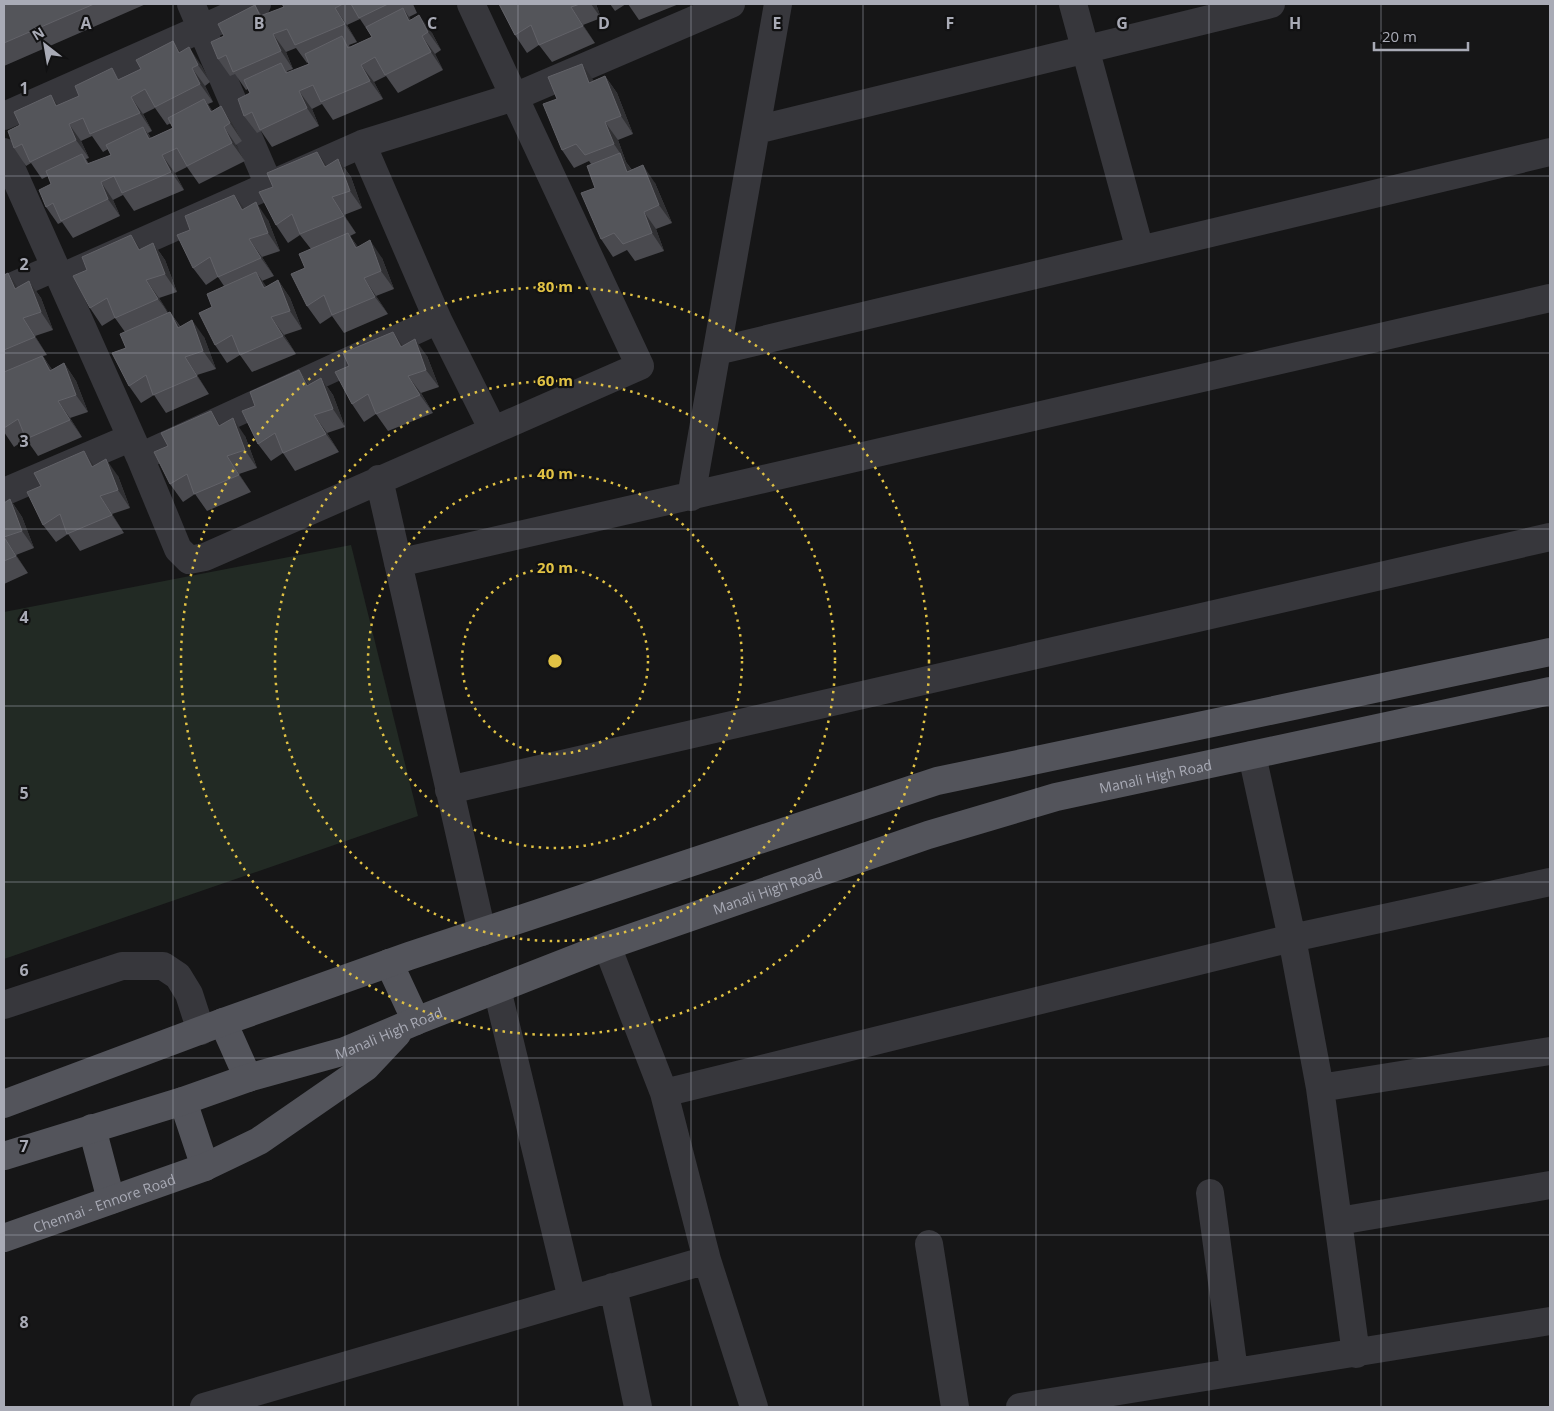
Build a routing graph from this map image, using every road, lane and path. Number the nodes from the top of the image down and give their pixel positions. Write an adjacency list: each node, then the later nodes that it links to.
1 (191, 4): 8 (street)
2 (257, 4): 8 (street)
3 (471, 4): 10 (street)
4 (731, 4): 10 (street)
5 (778, 4): 12 (street)
6 (1073, 4): 9 (street)
7 (1270, 4): 9 (street)
8 (203, 28): 11 (street); 16 (street)
9 (1085, 49): 12 (street); 17 (street)
10 (514, 97): 13 (street); 23 (street)
11 (4, 116)
12 (756, 130): 22 (street)
13 (362, 144): 16 (street); 21 (street)
14 (4, 152): 18 (street)
15 (1550, 152): 17 (street)
16 (270, 185): 18 (street)
17 (1140, 250): 22 (street)
18 (57, 273): 19 (street); 24 (street)
19 (4, 290)
20 (1550, 298): 27 (street)
21 (438, 320): 23 (street); 24 (street)
22 (717, 352): 27 (street)
23 (492, 430): 25 (street)
24 (135, 448): 25 (street); 26 (street)
25 (379, 479): 29 (street)
26 (4, 492)
27 (691, 498): 29 (street)
28 (1550, 537): 33 (street)
29 (398, 563): 33 (street)
30 (1550, 652): 35 (main road)
31 (1550, 691): 32 (main road, Manali High Road)
32 (1252, 755): 36 (street); 37 (main road, Manali High Road)
33 (449, 790): 35 (street)
34 (1550, 882): 36 (street)
35 (482, 932): 38 (main road)
36 (1292, 938): 45 (street); 46 (street)
37 (607, 946): 39 (main road, Manali High Road); 46 (street)
38 (389, 964): 41 (main road); 42 (main road)
39 (497, 989): 41 (main road, Manali High Road); 60 (street)
40 (4, 1005): 42 (street)
41 (411, 1023): 44 (main road, Manali High Road); 51 (main road, Chennai - Ennore Road)
42 (212, 1026): 44 (main road); 48 (main road)
43 (1550, 1052): 45 (street)
44 (248, 1078): 47 (main road, Manali High Road)
45 (1320, 1088): 55 (street)
46 (664, 1093): 58 (street)
47 (183, 1101): 49 (main road, Manali High Road); 51 (main road)
48 (4, 1104)
49 (92, 1128): 50 (main road, Manali High Road); 54 (main road)
50 (4, 1156)
51 (205, 1167): 54 (main road, Chennai - Ennore Road)
52 (1550, 1184): 55 (street)
53 (1210, 1193): 63 (street)
54 (111, 1200): 56 (main road, Chennai - Ennore Road)
55 (1339, 1221): 62 (street)
56 (4, 1238)
57 (929, 1244): 67 (street)
58 (707, 1260): 59 (street); 66 (street)
59 (612, 1287): 60 (street); 65 (street)
60 (572, 1299): 64 (street)
61 (1550, 1321): 62 (street)
62 (1356, 1354): 63 (street)
63 (1234, 1371): 68 (street)
64 (204, 1407)
65 (638, 1407)
66 (754, 1407)
67 (955, 1407)
68 (1020, 1407)

